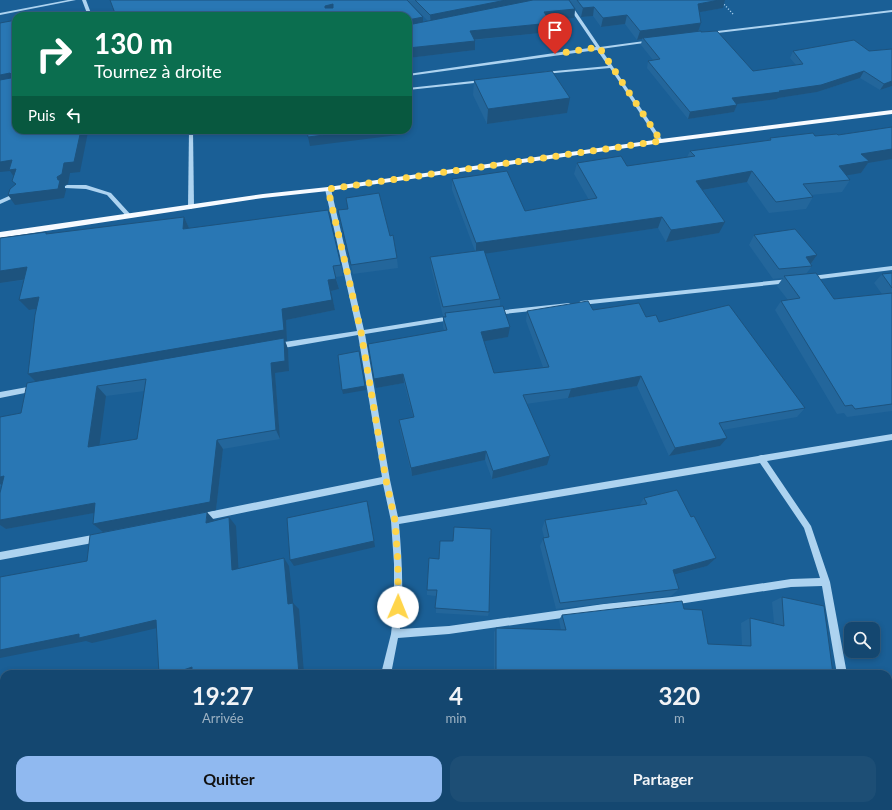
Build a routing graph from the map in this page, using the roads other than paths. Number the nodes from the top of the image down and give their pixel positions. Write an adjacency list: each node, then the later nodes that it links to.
1 (74, 0): 6 (street)
2 (84, 0): 5 (street)
3 (566, 0): 9 (street)
4 (892, 11): 7 (street)
5 (88, 12)
6 (0, 14)
7 (701, 34)
8 (654, 40): 9 (street)
9 (599, 47): 10 (street); 11 (street)
10 (612, 67): 12 (street); 17 (street)
11 (412, 74)
12 (541, 74)
13 (486, 80): 14 (street)
14 (412, 89)
15 (892, 112): 17 (main road)
16 (191, 134): 22 (street)
17 (661, 141): 19 (main road)
18 (67, 187): 23 (street)
19 (328, 189): 22 (main road); 30 (street)
20 (18, 194): 21 (street)
21 (0, 202)
22 (191, 207): 23 (main road)
23 (129, 216): 24 (main road)
24 (0, 235)
25 (892, 268): 27 (street)
26 (796, 280): 28 (street)
27 (803, 280)
28 (492, 313)
29 (461, 317): 30 (street)
30 (361, 332): 31 (street); 36 (street)
31 (275, 347)
32 (39, 388): 33 (street)
33 (0, 395)
34 (892, 437): 35 (street)
35 (761, 458): 38 (street); 41 (street)
36 (386, 480): 37 (street); 38 (street)
37 (195, 519)
38 (395, 521): 42 (street)
39 (110, 536): 40 (street)
40 (0, 556)
41 (826, 582): 42 (street); 44 (street)
42 (395, 634): 43 (street)
43 (387, 670)
44 (841, 670)

